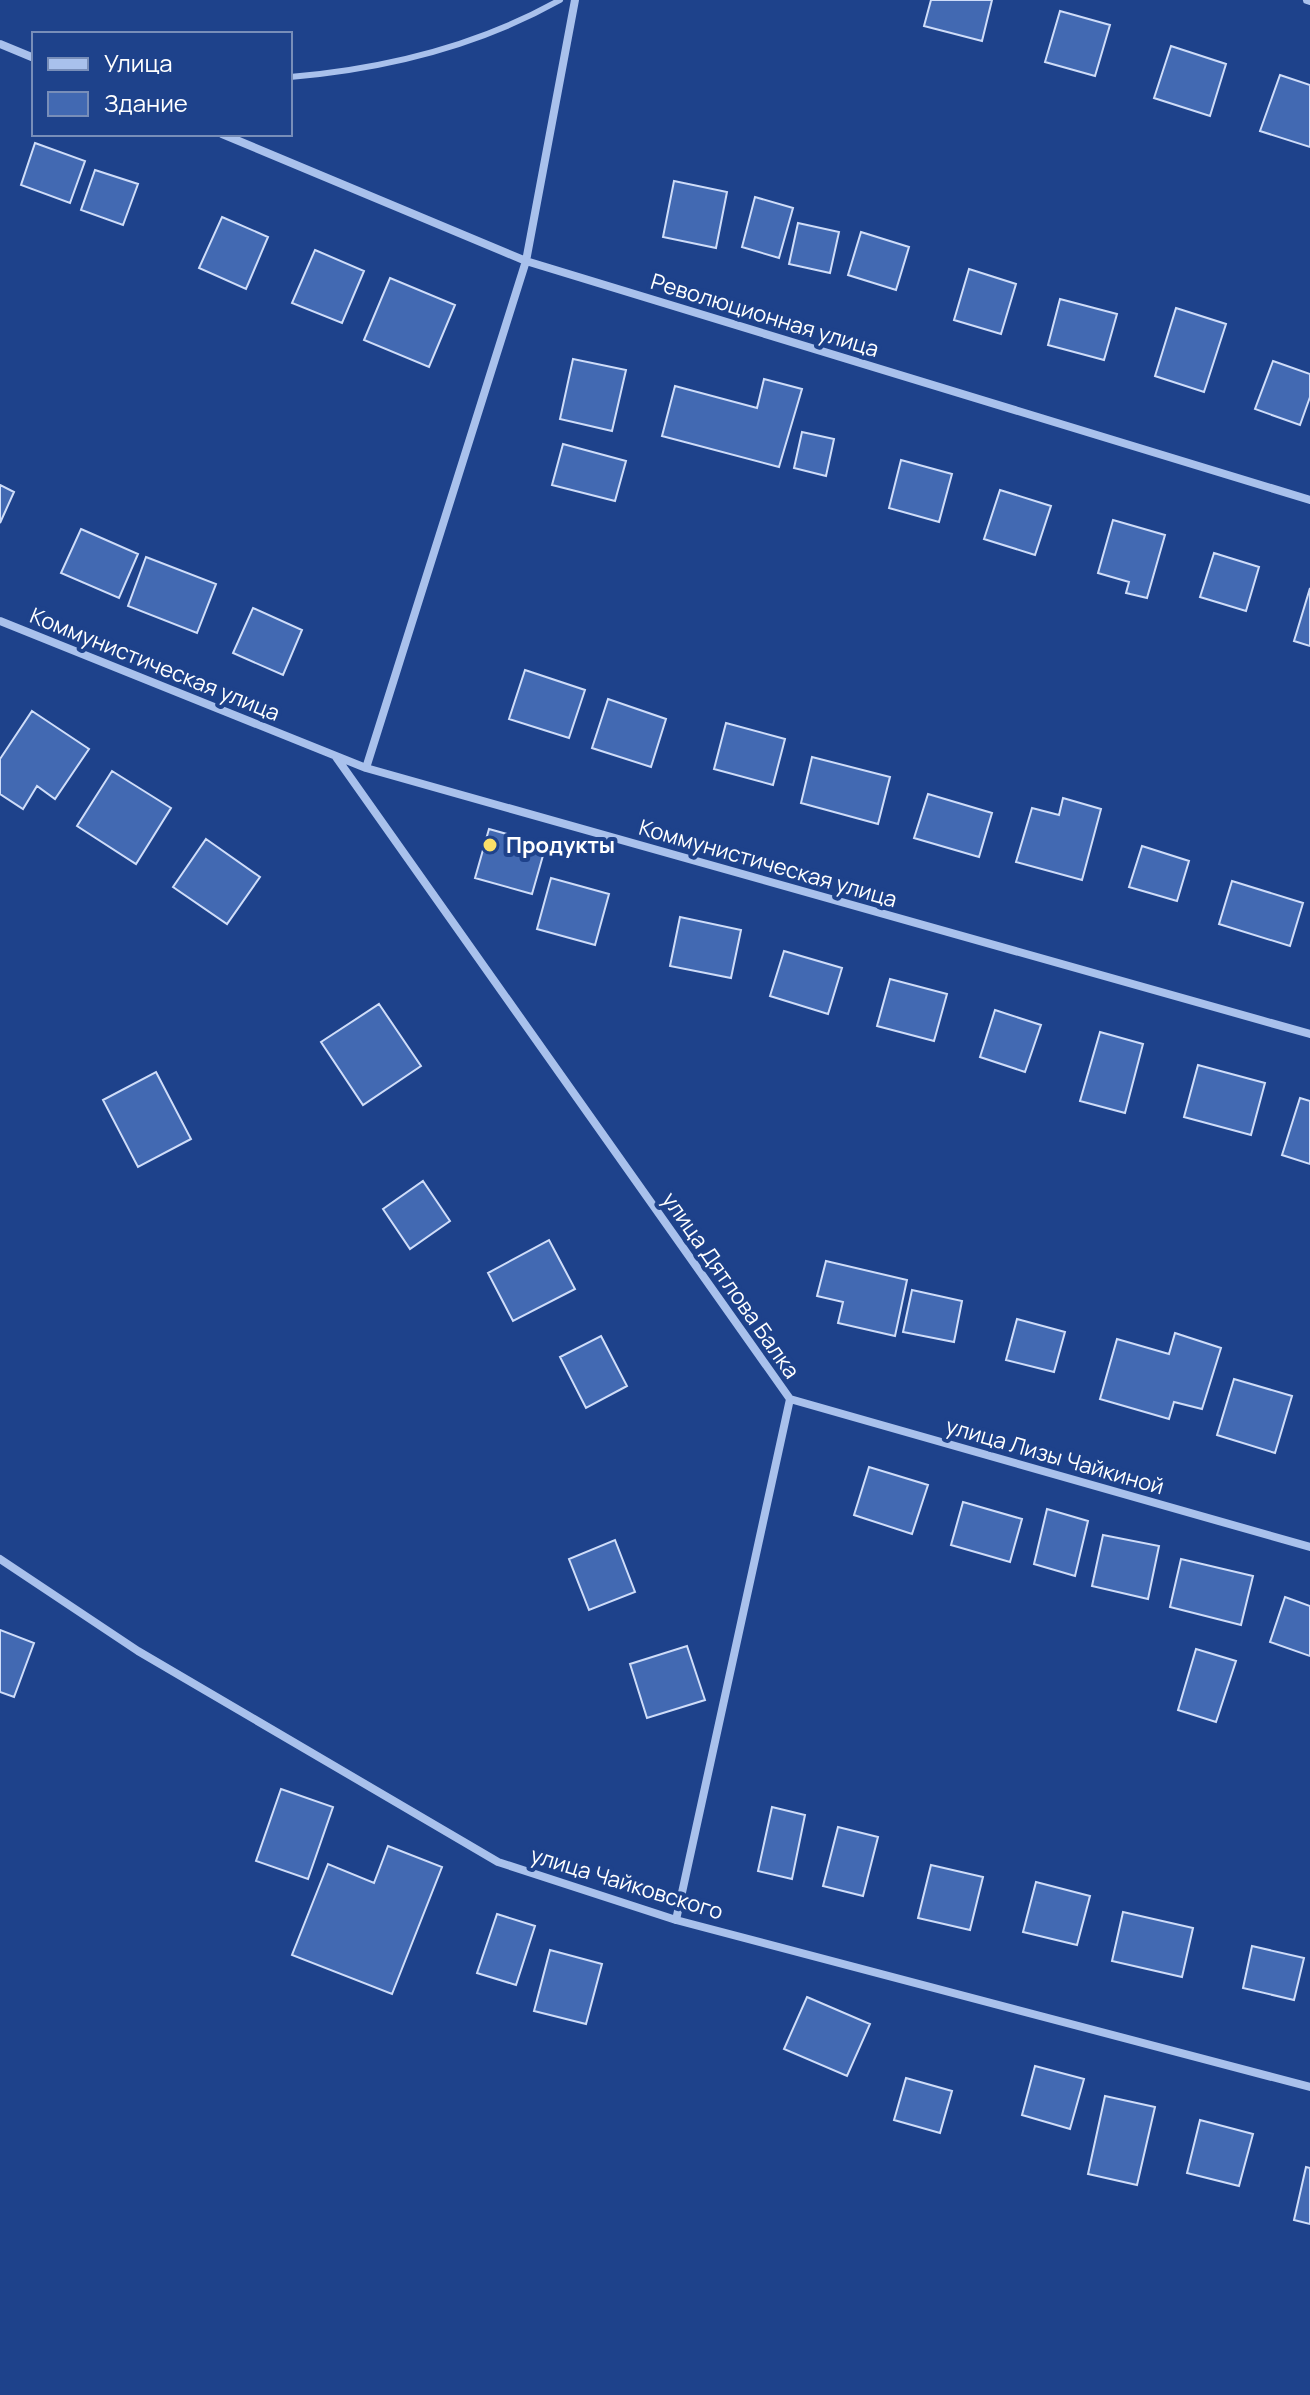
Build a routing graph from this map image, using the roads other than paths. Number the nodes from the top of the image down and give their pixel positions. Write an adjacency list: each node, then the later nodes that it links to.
1 (560, 0): 5 (lane)
2 (575, 0): 7 (street)
3 (0, 44): 4 (street)
4 (32, 57)
5 (292, 77)
6 (227, 136): 7 (street, Революционная улица)
7 (526, 261): 8 (street, Революционная улица); 11 (street)
8 (1310, 500)
9 (0, 621): 10 (street, Коммунистическая улица)
10 (336, 756): 11 (street, Коммунистическая улица); 13 (street, улица Дятлова Балка)
11 (366, 768): 12 (street, Коммунистическая улица)
12 (1310, 1034)
13 (790, 1399): 14 (street, улица Лизы Чайкиной); 16 (street, улица Дятлова Балка)
14 (1310, 1547)
15 (0, 1559): 16 (street, улица Чайковского)
16 (676, 1920): 17 (street, улица Чайковского)
17 (1310, 2087)

